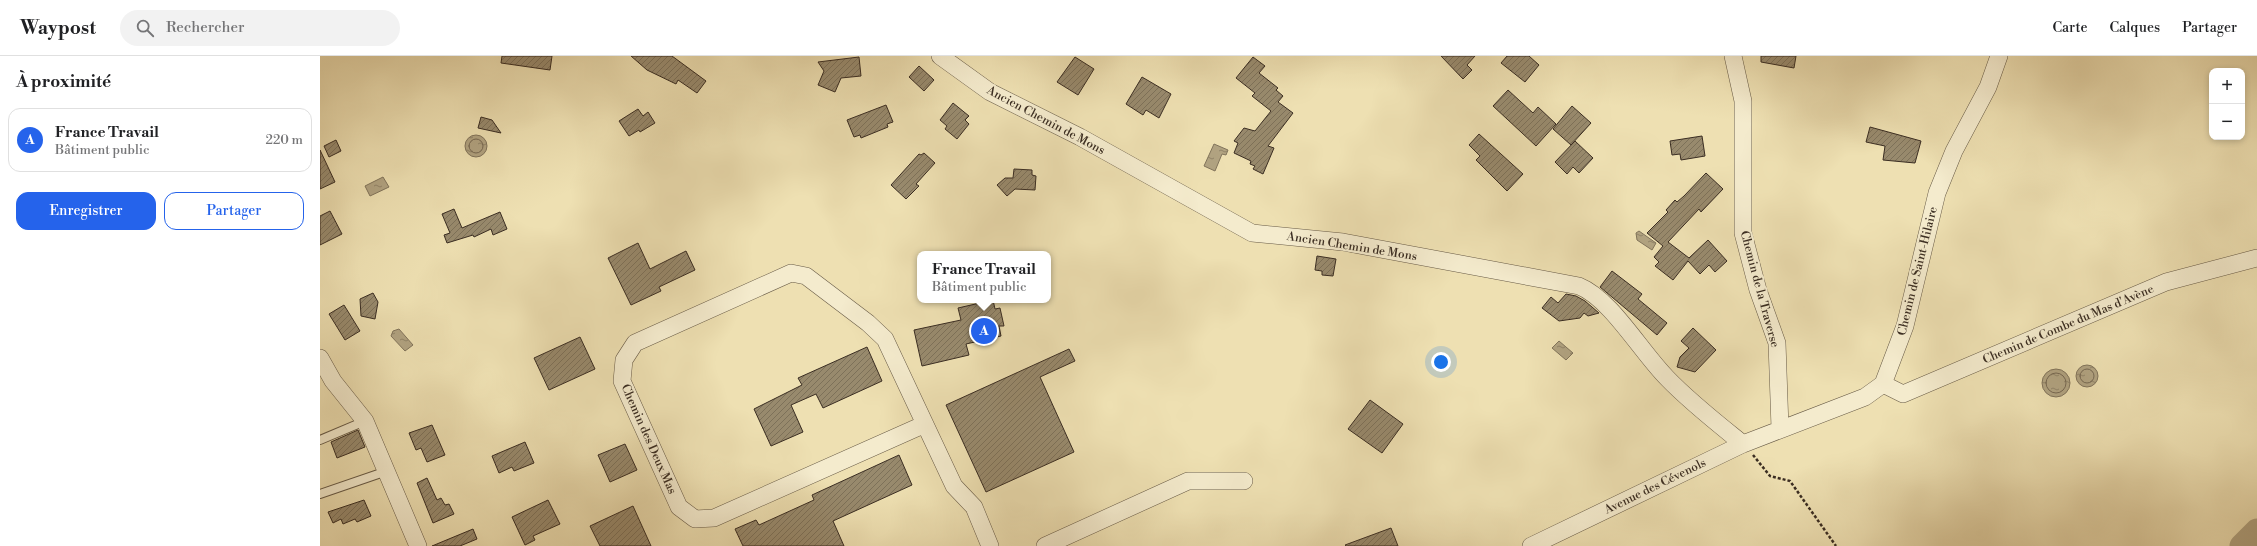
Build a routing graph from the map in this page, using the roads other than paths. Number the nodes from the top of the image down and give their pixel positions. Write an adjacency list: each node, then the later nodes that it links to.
1 (940, 56): 11 (street, Ancien Chemin de Mons)
2 (1733, 56): 9 (street, Chemin de la Traverse)
3 (1999, 56): 6 (street, Chemin de Saint-Hilaire)
4 (2257, 258): 6 (street, Chemin de Combe du Mas d'Avène)
5 (320, 358): 7 (street)
6 (1884, 384): 9 (street)
7 (365, 421): 10 (lane); 12 (street)
8 (923, 425): 8 (street, Chemin des Deux Mas); 16 (street, Chemin des Deux Mas)
9 (1780, 428): 11 (street, Avenue des Cévenols)
10 (320, 440)
11 (1743, 444): 18 (street, Avenue des Cévenols)
12 (388, 471): 14 (lane); 15 (street)
13 (1244, 481): 17 (street)
14 (320, 494)
15 (418, 546)
16 (990, 546)
17 (1044, 546)
18 (1531, 546)

